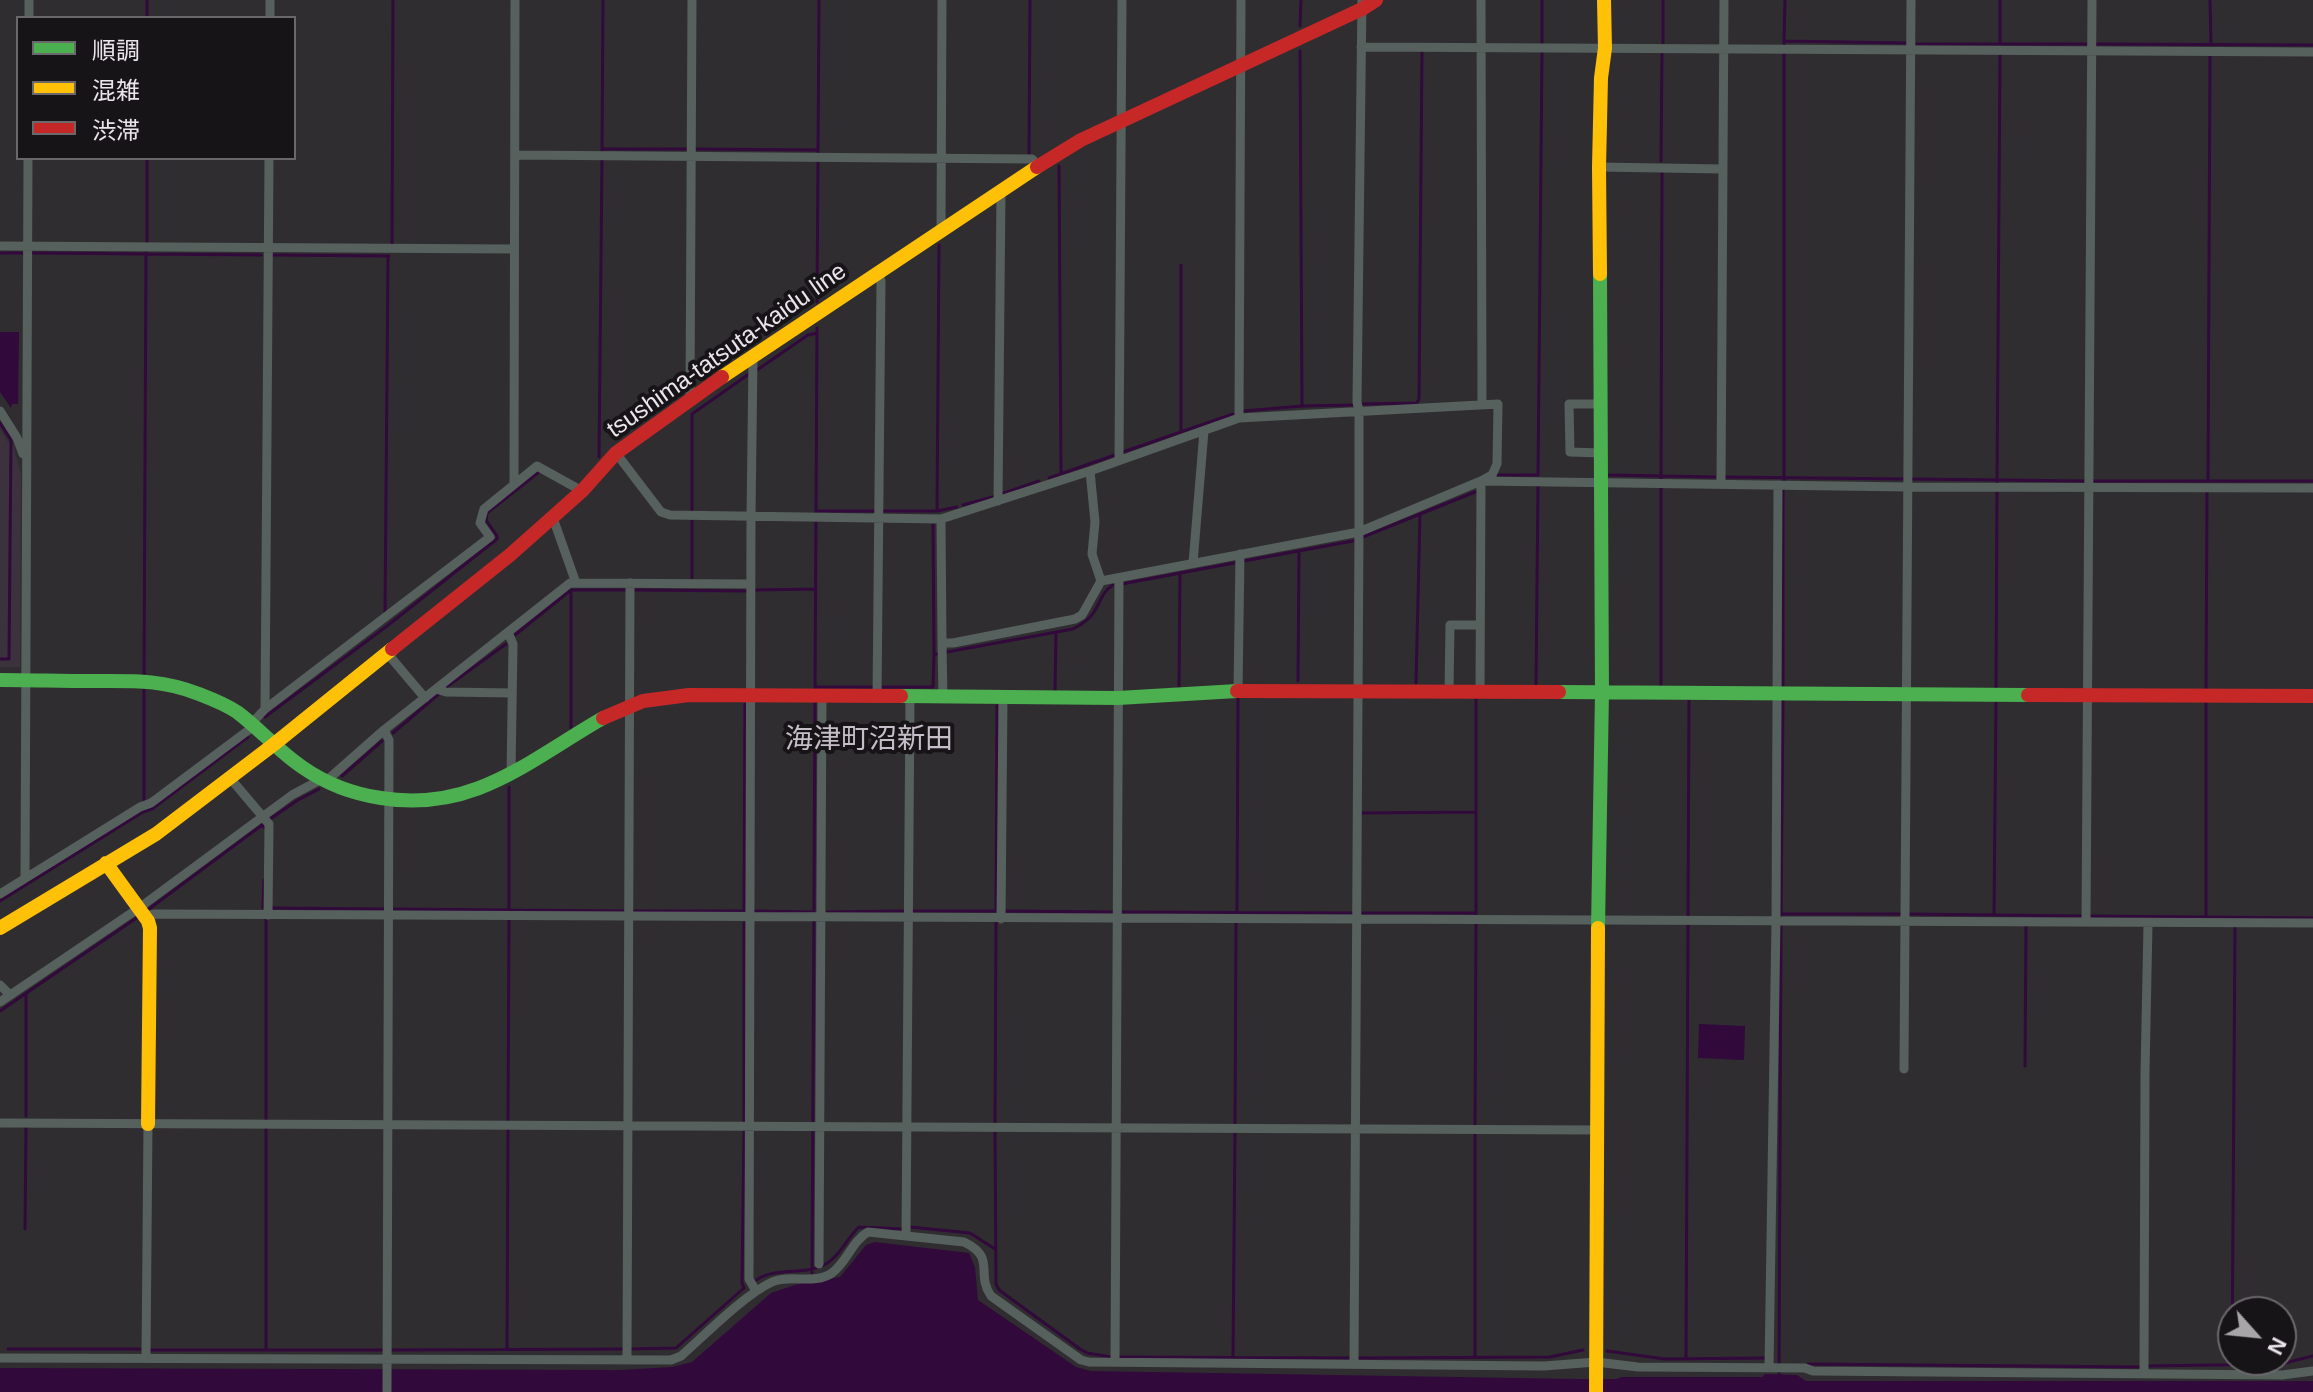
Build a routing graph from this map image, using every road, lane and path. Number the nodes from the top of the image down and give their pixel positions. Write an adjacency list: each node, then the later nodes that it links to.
1 (515, 0): 22 (street)
2 (692, 0): 23 (street)
3 (942, 0): 24 (street)
4 (1122, 0): 21 (street)
5 (1241, 0): 20 (street)
6 (1376, 0): 12 (street, tsushima-tatsuta-kaidu line)
7 (1481, 0): 14 (street)
8 (1604, 0): 15 (street)
9 (1724, 0): 16 (street)
10 (1911, 0): 17 (street)
11 (2092, 0): 18 (street)
12 (1362, 4): 13 (street); 20 (street, tsushima-tatsuta-kaidu line)
13 (1361, 47): 14 (street); 42 (street)
14 (1480, 47): 15 (street); 40 (street)
15 (1605, 48): 16 (street); 28 (street)
16 (1723, 48): 17 (street); 29 (street)
17 (1912, 49): 18 (street); 56 (street)
18 (2091, 51): 19 (street); 55 (street)
19 (2313, 52)
20 (1241, 65): 21 (street, tsushima-tatsuta-kaidu line); 43 (street)
21 (1121, 121): 27 (street, tsushima-tatsuta-kaidu line); 47 (street)
22 (515, 155): 23 (street); 35 (street)
23 (692, 156): 24 (street); 38 (street)
24 (941, 157): 27 (street); 31 (street)
25 (28, 160): 33 (street)
26 (269, 160): 34 (street)
27 (1039, 166): 30 (street, tsushima-tatsuta-kaidu line)
28 (1599, 167): 29 (street); 39 (street)
29 (1723, 169): 53 (street)
30 (1001, 191): 31 (street, tsushima-tatsuta-kaidu line); 59 (street)
31 (941, 231): 36 (street, tsushima-tatsuta-kaidu line)
32 (0, 246): 33 (street)
33 (27, 246): 34 (street); 48 (street)
34 (268, 248): 35 (street); 98 (street)
35 (513, 249): 52 (street)
36 (879, 273): 37 (street, tsushima-tatsuta-kaidu line); 62 (street)
37 (753, 357): 38 (street, tsushima-tatsuta-kaidu line); 60 (street)
38 (690, 399): 45 (street, tsushima-tatsuta-kaidu line)
39 (1602, 404): 46 (street); 46 (street)
40 (1482, 405): 42 (street); 50 (street)
41 (0, 411): 48 (street)
42 (1359, 411): 43 (street); 64 (street)
43 (1239, 418): 44 (street)
44 (1204, 431): 47 (street); 66 (street)
45 (616, 453): 58 (street, tsushima-tatsuta-kaidu line); 60 (street)
46 (1602, 453): 51 (street)
47 (1119, 460): 49 (street)
48 (26, 463): 77 (street)
49 (1090, 471): 59 (street); 68 (street)
50 (1481, 481): 51 (street); 64 (street); 72 (street)
51 (1602, 482): 53 (street); 84 (street)
52 (514, 484): 58 (street); 98 (street)
53 (1721, 484): 54 (street)
54 (1778, 485): 56 (street); 85 (street)
55 (2089, 486): 56 (street); 57 (street); 87 (street)
56 (1908, 487): 86 (street)
57 (2313, 488)
58 (582, 491): 61 (street, tsushima-tatsuta-kaidu line)
59 (998, 501): 63 (street)
60 (751, 517): 62 (street); 71 (street)
61 (553, 518): 69 (street); 75 (street, tsushima-tatsuta-kaidu line)
62 (878, 518): 63 (street); 92 (street)
63 (941, 519): 74 (street)
64 (1359, 532): 65 (street); 80 (street)
65 (1240, 554): 66 (street); 79 (street)
66 (1193, 563): 67 (street)
67 (1119, 578): 68 (street); 96 (street)
68 (1101, 581): 74 (street)
69 (576, 583): 70 (street); 73 (street)
70 (630, 583): 71 (street); 97 (street)
71 (751, 584): 88 (street)
72 (1480, 625): 81 (street); 82 (street)
73 (508, 632): 78 (street); 83 (street)
74 (942, 643): 94 (street)
75 (387, 653): 91 (street); 101 (street, tsushima-tatsuta-kaidu line)
76 (0, 680): 77 (street)
77 (25, 680): 99 (street); 108 (street)
78 (436, 689): 83 (street); 91 (street)
79 (1238, 691): 80 (street); 96 (street)
80 (1359, 692): 81 (street); 119 (street)
81 (1449, 692): 82 (street)
82 (1480, 692): 84 (street)
83 (512, 693): 102 (street)
84 (1602, 693): 85 (street); 120 (street)
85 (1776, 693): 86 (street); 121 (street)
86 (1906, 693): 87 (street); 122 (street)
87 (2087, 694): 89 (street); 123 (street)
88 (751, 696): 90 (street); 97 (street); 114 (street)
89 (2313, 696)
90 (818, 697): 92 (street); 115 (street)
91 (425, 698): 100 (street)
92 (877, 698): 93 (street)
93 (910, 698): 94 (street); 116 (street)
94 (943, 698): 95 (street)
95 (1003, 698): 96 (street); 117 (street)
96 (1118, 698): 118 (street)
97 (630, 705): 102 (street); 113 (street)
98 (265, 709): 99 (street)
99 (252, 725): 101 (street); 108 (street)
100 (384, 730): 104 (street); 105 (street)
101 (273, 745): 103 (street, tsushima-tatsuta-kaidu line); 104 (street)
102 (511, 776): 105 (street)
103 (230, 778): 106 (street); 107 (street, tsushima-tatsuta-kaidu line)
104 (322, 781): 105 (street); 106 (street)
105 (388, 801): 112 (street)
106 (262, 816): 110 (street); 111 (street)
107 (106, 863): 110 (street); 126 (street, tsushima-tatsuta-kaidu line)
108 (25, 878): 109 (street)
109 (0, 894)
110 (142, 912): 111 (street); 128 (street); 132 (street)
111 (268, 915): 112 (street)
112 (387, 915): 113 (street); 133 (street)
113 (629, 917): 114 (street); 134 (street)
114 (750, 917): 115 (street); 135 (street)
115 (817, 917): 116 (street); 136 (street)
116 (909, 918): 117 (street); 137 (street)
117 (1001, 919): 118 (street)
118 (1118, 919): 119 (street); 138 (street)
119 (1358, 919): 120 (street); 139 (street)
120 (1598, 920): 121 (street); 140 (street)
121 (1776, 921): 122 (street); 151 (street)
122 (1905, 922): 123 (street); 130 (street)
123 (2086, 922): 125 (street)
124 (2313, 923): 125 (street)
125 (2148, 924): 153 (street)
126 (0, 928)
127 (0, 985): 128 (street)
128 (10, 995): 129 (street)
129 (0, 1002)
130 (1904, 1069)
131 (0, 1123): 132 (street)
132 (148, 1124): 133 (street); 145 (street)
133 (387, 1125): 134 (street); 147 (street)
134 (629, 1126): 135 (street); 146 (street)
135 (749, 1126): 136 (street); 143 (street)
136 (816, 1127): 137 (street); 142 (street)
137 (908, 1127): 138 (street); 141 (street)
138 (1117, 1128): 139 (street); 148 (street)
139 (1356, 1129): 140 (street); 149 (street)
140 (1597, 1130): 150 (street)
141 (906, 1236): 143 (street); 148 (street)
142 (819, 1264)
143 (756, 1291): 146 (street)
144 (0, 1358): 145 (street)
145 (146, 1358): 147 (street)
146 (627, 1359): 147 (street)
147 (386, 1362): 154 (street)
148 (1115, 1362): 149 (street)
149 (1354, 1364): 150 (street)
150 (1596, 1366): 151 (street); 155 (street)
151 (1771, 1368): 153 (street)
152 (2313, 1371): 153 (street)
153 (2144, 1372)
154 (387, 1392)
155 (1596, 1392)

